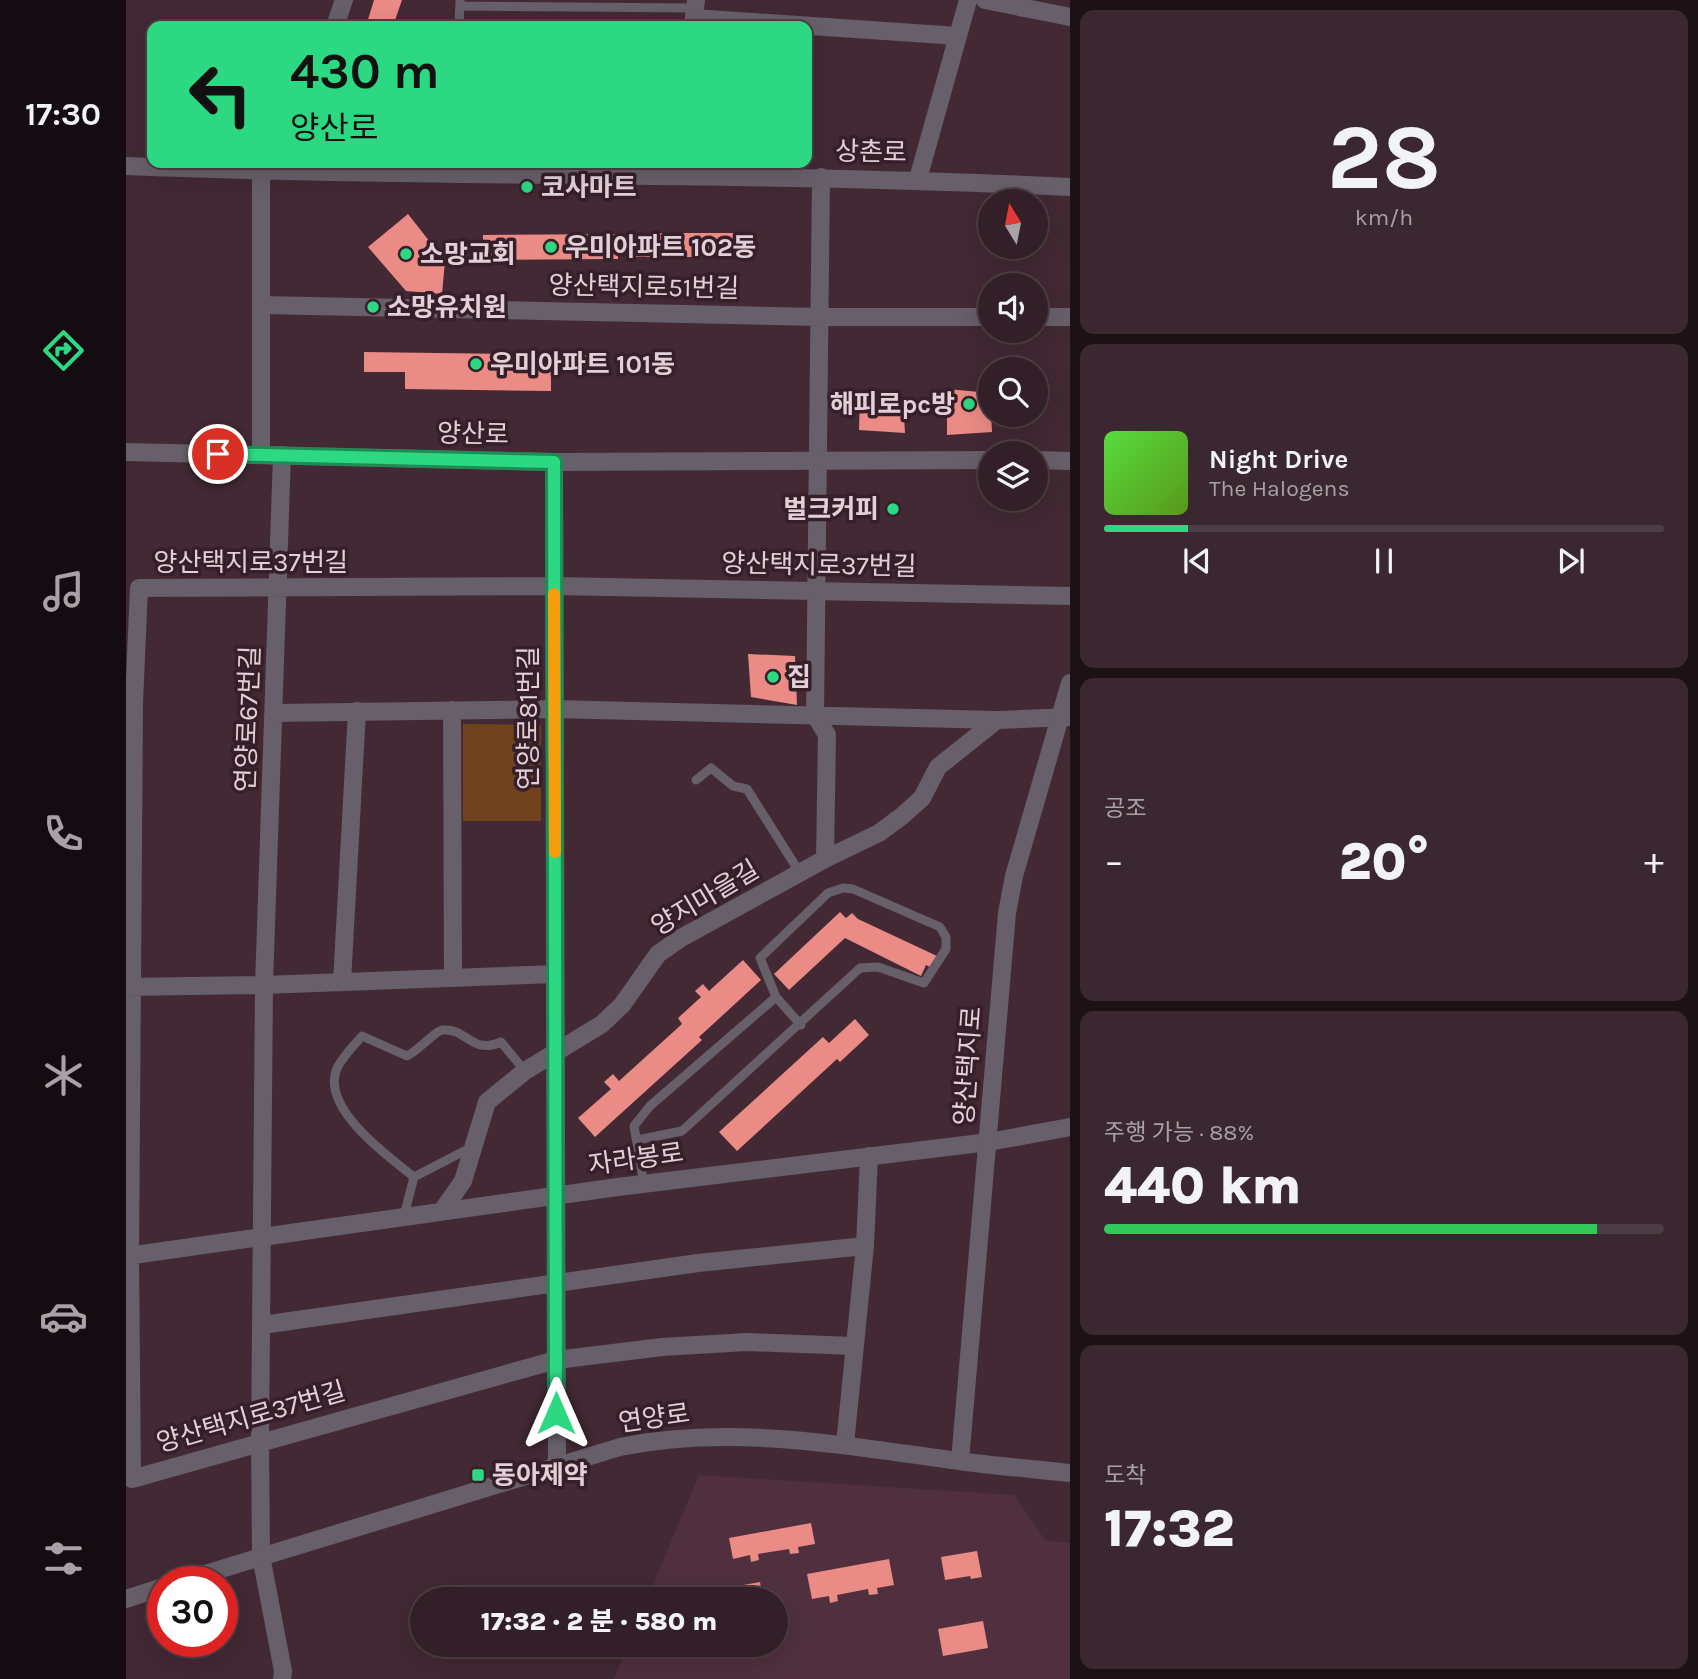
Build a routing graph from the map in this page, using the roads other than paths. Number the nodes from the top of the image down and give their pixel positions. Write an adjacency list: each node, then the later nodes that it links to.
1 (344, 0): 7 (street)
2 (968, 0): 11 (street)
3 (985, 0): 6 (street)
4 (460, 3): 5 (lane); 8 (lane)
5 (695, 13): 9 (street)
6 (1070, 17)
7 (337, 21)
8 (460, 21)
9 (777, 21)
10 (812, 24): 11 (street)
11 (958, 36): 20 (street)
12 (126, 166): 13 (street, 상촌로)
13 (147, 167)
14 (171, 168): 18 (street, 상촌로)
15 (322, 168): 16 (street, 상촌로); 18 (street, 상촌로)
16 (457, 168): 17 (street, 상촌로)
17 (678, 169): 19 (street, 상촌로)
18 (261, 172): 23 (street)
19 (821, 177): 20 (street, 상촌로); 24 (street)
20 (918, 179): 21 (street, 상촌로)
21 (1070, 187)
22 (1070, 298): 27 (street)
23 (262, 305): 24 (street, 양산택지로51번길); 29 (street)
24 (820, 317): 25 (street, 양산택지로51번길); 31 (street)
25 (978, 317)
26 (1048, 317): 27 (street)
27 (1067, 317)
28 (126, 452): 29 (street, 양산로)
29 (261, 455): 30 (street, 양산로)
30 (282, 455): 35 (street, 양산로); 37 (street, 연양로67번길)
31 (818, 458): 32 (street, 양산로); 35 (street, 양산로); 38 (street)
32 (978, 460)
33 (1048, 460): 34 (street)
34 (1070, 461)
35 (554, 462): 36 (street, 연양로81번길)
36 (554, 586): 37 (street, 양산택지로37번길); 38 (street, 양산택지로37번길); 42 (street, 연양로81번길)
37 (279, 589): 41 (street, 양산택지로37번길); 45 (street, 연양로67번길)
38 (817, 592): 39 (street, 양산택지로37번길); 46 (street)
39 (1070, 597)
40 (1070, 683): 47 (street, 양산택지로)
41 (130, 703): 56 (street, 양산택지로37번길)
42 (554, 709): 43 (street); 46 (street); 52 (street, 연양로81번길)
43 (452, 710): 44 (street); 53 (street)
44 (357, 711): 45 (street); 54 (street)
45 (275, 713): 55 (street, 연양로67번길)
46 (815, 715): 48 (street); 50 (street)
47 (1065, 717): 48 (street); 63 (street, 양산택지로)
48 (997, 720): 50 (street, 양지마을길)
49 (695, 780): 51 (lane)
50 (825, 859): 51 (street, 양지마을길)
51 (800, 873): 59 (street, 양지마을길)
52 (555, 974): 53 (street); 59 (street, 연양로81번길)
53 (453, 978): 54 (street)
54 (342, 982): 55 (street)
55 (264, 985): 56 (street); 71 (street, 연양로67번길)
56 (130, 987): 73 (street, 양산택지로37번길)
57 (776, 997): 58 (lane); 58 (lane); 62 (lane)
58 (801, 1025): 62 (lane)
59 (555, 1053): 60 (street, 양지마을길); 68 (street, 연양로81번길)
60 (525, 1071): 64 (street, 양지마을길); 66 (lane)
61 (1070, 1127): 63 (street, 자라봉로)
62 (637, 1140): 67 (lane)
63 (989, 1142): 65 (street, 자라봉로); 80 (street, 양산택지로)
64 (472, 1147): 66 (lane); 69 (street, 양지마을길)
65 (869, 1156): 67 (street, 자라봉로); 72 (street)
66 (414, 1177): 70 (lane)
67 (644, 1184): 68 (street, 자라봉로)
68 (555, 1197): 69 (street, 자라봉로); 74 (street, 연양로81번길)
69 (442, 1210): 70 (street, 자라봉로)
70 (404, 1216): 71 (street, 자라봉로)
71 (262, 1238): 73 (street, 자라봉로); 75 (street, 연양로67번길)
72 (865, 1246): 74 (street); 76 (street)
73 (128, 1256): 78 (street, 양산택지로37번길)
74 (556, 1283): 75 (street); 77 (street, 연양로81번길)
75 (262, 1325): 78 (street, 연양로67번길)
76 (855, 1346): 77 (street, 양산택지로37번길); 79 (street)
77 (556, 1360): 78 (street, 양산택지로37번길); 81 (street, 연양로81번길)
78 (260, 1441): 83 (street, 연양로67번길)
79 (845, 1444): 80 (street, 연양로); 81 (street, 연양로)
80 (960, 1461): 82 (street, 연양로)
81 (557, 1467): 83 (street, 연양로)
82 (1070, 1473)
83 (261, 1556): 84 (street, 연양로); 87 (street, 연양로67번길)
84 (229, 1566)
85 (147, 1592): 86 (street)
86 (126, 1599)
87 (282, 1679)

